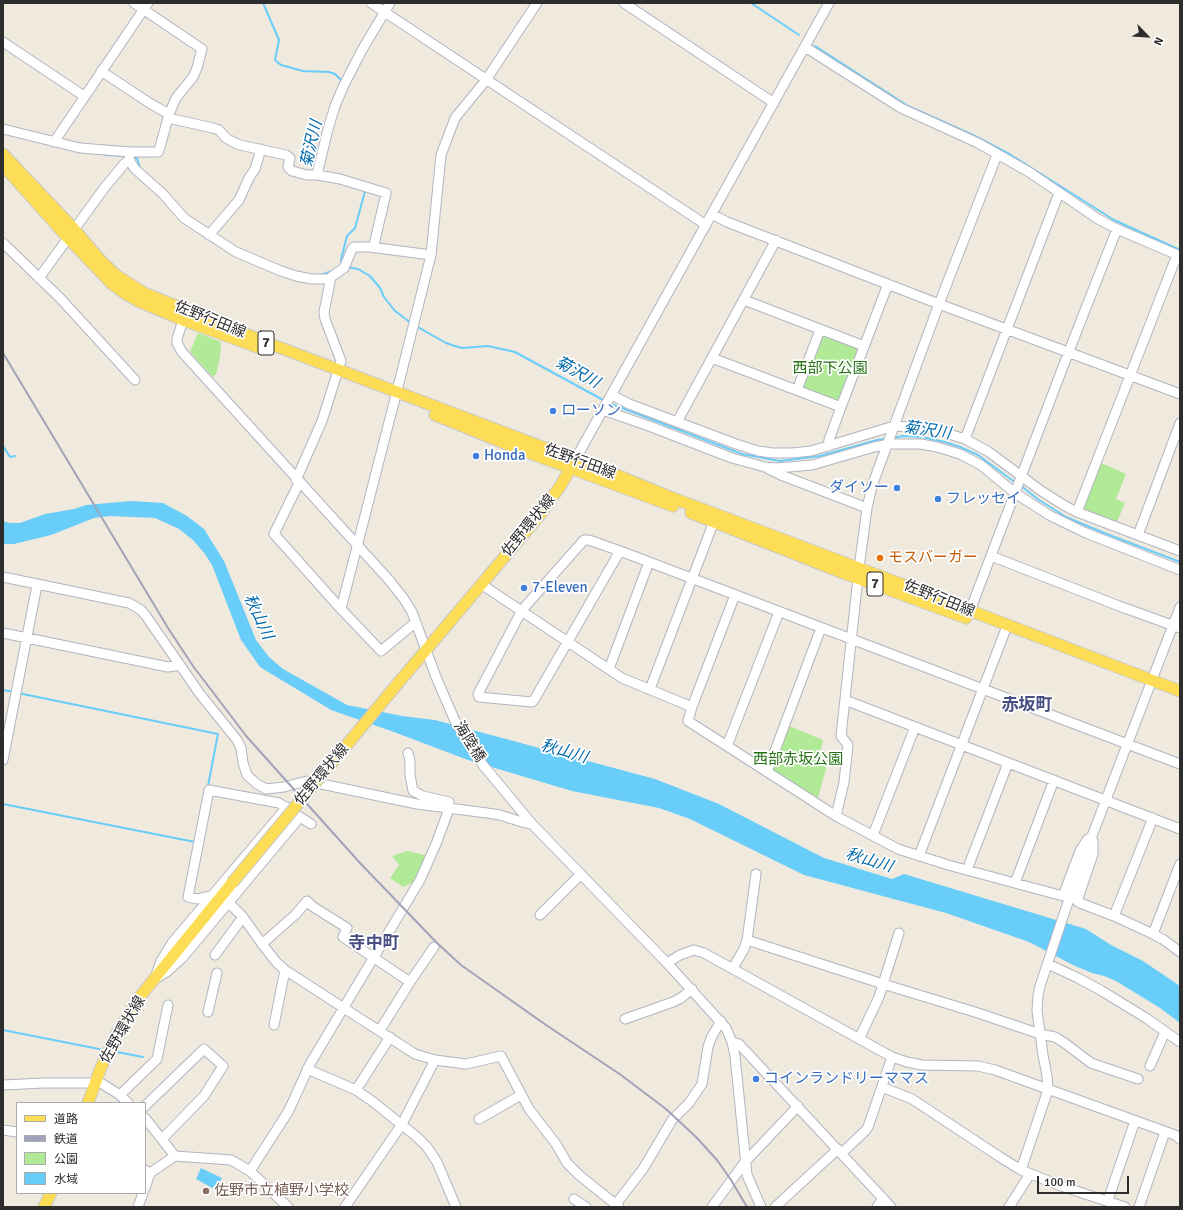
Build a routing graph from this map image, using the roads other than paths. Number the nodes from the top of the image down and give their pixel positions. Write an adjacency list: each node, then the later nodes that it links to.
1 (134, 3): 7 (street)
2 (371, 3): 8 (street)
3 (390, 3): 8 (street)
4 (537, 3): 12 (street)
5 (624, 3): 14 (street)
6 (829, 3): 10 (street)
7 (146, 6): 11 (street); 15 (street)
8 (383, 12): 12 (street); 23 (street)
9 (3, 42): 13 (street)
10 (805, 47): 14 (street); 20 (street)
11 (101, 71): 13 (street); 15 (street)
12 (486, 80): 26 (street); 33 (street)
13 (84, 96): 17 (street)
14 (774, 103): 25 (street)
15 (169, 116): 18 (street); 21 (street)
16 (3, 128): 17 (street)
17 (54, 142): 21 (street)
18 (261, 150): 23 (street); 29 (street)
19 (3, 154): 28 (main road, 佐野行田線 / 7)
20 (997, 155): 24 (street); 39 (street)
21 (130, 156): 28 (street); 29 (street)
22 (3, 165): 28 (main road, 佐野行田線 / 7)
23 (317, 175): 32 (street)
24 (1060, 193): 27 (street); 41 (street)
25 (712, 214): 26 (street); 30 (street)
26 (706, 226): 52 (street)
27 (1117, 229): 34 (street); 44 (street)
28 (71, 234): 35 (street); 40 (main road, 佐野行田線 / 7)
29 (208, 235): 36 (street)
30 (776, 240): 37 (street); 38 (street)
31 (3, 243): 35 (street)
32 (370, 247): 33 (street); 36 (street)
33 (431, 255): 51 (street)
34 (1178, 255): 47 (street)
35 (39, 278): 48 (street)
36 (330, 279): 46 (street)
37 (888, 284): 39 (street); 43 (street)
38 (744, 300): 42 (street); 45 (street)
39 (939, 304): 41 (street); 56 (street)
40 (184, 315): 46 (main road, 佐野行田線 / 7); 62 (street, 海陸橋)
41 (1008, 329): 44 (street); 57 (street)
42 (820, 330): 43 (street); 49 (street)
43 (864, 346): 53 (street)
44 (1068, 351): 47 (street); 63 (street)
45 (712, 358): 49 (street); 54 (street)
46 (338, 374): 51 (main road, 佐野行田線 / 7); 62 (street)
47 (1130, 374): 50 (street); 65 (street)
48 (135, 380)
49 (797, 390): 53 (street)
50 (1180, 394)
51 (396, 396): 60 (main road, 佐野行田線 / 7); 68 (street)
52 (607, 402): 54 (street); 60 (street); 61 (street)
53 (841, 407): 59 (street)
54 (677, 422): 59 (street)
55 (1180, 424): 67 (street)
56 (893, 428): 57 (street); 58 (street); 59 (street)
57 (965, 439): 63 (street)
58 (887, 444): 61 (street); 63 (street); 64 (street)
59 (828, 446)
60 (573, 464): 66 (main road, 佐野行田線 / 7); 77 (main road, 佐野環状線)
61 (765, 467): 64 (street)
62 (298, 481): 68 (street, 海陸橋); 81 (street)
63 (1018, 485): 65 (street); 71 (street); 73 (street)
64 (867, 508): 74 (street)
65 (1077, 512): 67 (street)
66 (715, 518): 74 (main road, 佐野行田線 / 7); 76 (street)
67 (1138, 536): 70 (street)
68 (357, 547): 81 (street); 85 (street, 海陸橋)
69 (620, 551): 72 (street); 82 (street); 92 (street)
70 (1180, 551)
71 (991, 556): 84 (street); 86 (street)
72 (649, 562): 76 (street); 95 (street)
73 (1180, 570)
74 (858, 573): 84 (main road, 佐野行田線 / 7); 91 (street)
75 (3, 577): 78 (street)
76 (692, 578): 79 (street); 97 (street)
77 (481, 584): 82 (street); 93 (main road, 佐野環状線)
78 (37, 585): 90 (street); 94 (street)
79 (735, 595): 83 (street); 102 (street)
80 (1180, 608): 86 (street)
81 (341, 609): 85 (street)
82 (522, 610): 92 (street); 92 (street)
83 (779, 612): 87 (street); 106 (street)
84 (968, 615): 88 (main road, 佐野行田線 / 7)
85 (416, 622): 93 (street, 海陸橋)
86 (1176, 627): 96 (street)
87 (821, 628): 91 (street); 111 (street)
88 (1006, 629): 96 (main road, 佐野行田線 / 7); 98 (street)
89 (3, 633): 90 (street)
90 (27, 638): 94 (street); 108 (street)
91 (850, 639): 98 (street); 101 (street)
92 (568, 641): 95 (street)
93 (426, 650): 122 (street, 海陸橋); 150 (main road, 佐野環状線, bridge)
94 (180, 665): 113 (street)
95 (609, 669): 97 (street)
96 (1150, 684): 99 (main road, 佐野行田線 / 7); 100 (main road, 佐野行田線 / 7); 104 (street)
97 (650, 689): 102 (street)
98 (982, 690): 104 (street); 105 (street)
99 (1180, 691)
100 (1180, 699)
101 (845, 700): 103 (street); 118 (street)
102 (692, 707): 106 (street)
103 (915, 727): 105 (street); 124 (street)
104 (1128, 744): 110 (street); 115 (street)
105 (961, 745): 109 (street); 126 (street)
106 (727, 746): 111 (street)
107 (408, 753): 117 (street)
108 (3, 760)
109 (1008, 763): 112 (street); 128 (street)
110 (1180, 764)
111 (767, 772): 118 (street)
112 (1054, 780): 115 (street); 131 (street)
113 (266, 788): 114 (street); 117 (street)
114 (264, 799): 116 (street); 132 (street)
115 (1106, 800): 120 (street); 125 (street)
116 (287, 807): 119 (street); 132 (street)
117 (449, 809): 122 (street); 144 (street)
118 (836, 816): 124 (street)
119 (300, 817): 121 (street); 133 (street)
120 (1153, 818): 123 (street); 136 (street)
121 (311, 824)
122 (532, 824): 129 (street, 海陸橋)
123 (1180, 829)
124 (873, 835): 126 (street)
125 (1092, 836): 131 (street); 136 (street); 146 (street)
126 (919, 856): 128 (street)
127 (1180, 864): 138 (street)
128 (967, 870): 131 (street)
129 (581, 874): 135 (street); 145 (street, 海陸橋)
130 (756, 874): 139 (street)
131 (1015, 883)
132 (213, 895): 150 (street)
133 (229, 903): 134 (street); 150 (street)
134 (244, 916): 140 (street); 143 (street)
135 (540, 916)
136 (1114, 916): 138 (street)
137 (899, 933): 152 (street)
138 (1153, 934): 142 (street)
139 (747, 940): 147 (street); 152 (street)
140 (262, 944): 144 (street); 148 (street)
141 (434, 947): 151 (street)
142 (1180, 952)
143 (214, 955)
144 (374, 957): 151 (street); 155 (street)
145 (668, 963): 147 (street); 153 (street, 海陸橋)
146 (1048, 963): 161 (street); 162 (street)
147 (733, 968): 164 (street)
148 (284, 970): 155 (street); 159 (street)
149 (217, 973): 156 (street)
150 (154, 979): 172 (main road, 佐野環状線)
151 (410, 982): 160 (street)
152 (883, 984): 162 (street); 164 (street)
153 (692, 989): 157 (street); 158 (street, 海陸橋)
154 (168, 1005): 177 (street)
155 (342, 1008): 160 (street); 170 (street)
156 (208, 1012)
157 (625, 1019)
158 (721, 1021): 165 (street, 海陸橋); 204 (street)
159 (274, 1025)
160 (380, 1030): 163 (street)
161 (1165, 1032): 166 (street); 169 (street)
162 (1040, 1034): 171 (street); 176 (street)
163 (390, 1037): 168 (street); 175 (street)
164 (859, 1039): 167 (street)
165 (732, 1042): 182 (street); 194 (street)
166 (1180, 1042)
167 (892, 1058): 174 (street); 176 (street)
168 (435, 1060): 178 (street); 186 (street)
169 (1150, 1066)
170 (308, 1069): 175 (street); 195 (street)
171 (1138, 1080)
172 (95, 1082): 173 (street); 177 (street); 179 (main road, 佐野環状線)
173 (3, 1085)
174 (882, 1087): 192 (street); 197 (street)
175 (356, 1090): 186 (street)
176 (1048, 1090): 185 (street); 197 (street)
177 (120, 1095): 180 (street)
178 (521, 1095): 184 (street); 204 (street)
179 (88, 1102)
180 (127, 1102)
181 (146, 1105): 190 (street)
182 (798, 1106): 192 (street); 194 (street)
183 (146, 1119): 190 (street)
184 (479, 1119)
185 (1135, 1121): 189 (street); 203 (street)
186 (402, 1124): 208 (street); 209 (street)
187 (3, 1130): 188 (street)
188 (16, 1132)
189 (1165, 1132): 191 (street); 218 (street)
190 (162, 1139): 193 (street)
191 (1180, 1139)
192 (840, 1151): 201 (street); 213 (street)
193 (175, 1156): 195 (street); 196 (street)
194 (745, 1162): 211 (street); 212 (street)
195 (250, 1171): 207 (street)
196 (148, 1172): 198 (street)
197 (1025, 1172): 203 (street); 216 (street)
198 (146, 1183)
199 (50, 1194): 205 (main road)
200 (143, 1194): 206 (street)
201 (883, 1198): 214 (street); 215 (street)
202 (574, 1199): 210 (street)
203 (1112, 1203): 217 (street)
204 (618, 1206)
205 (44, 1207)
206 (138, 1207)
207 (288, 1207)
208 (345, 1207)
209 (456, 1207)
210 (586, 1207)
211 (712, 1207)
212 (761, 1207)
213 (776, 1207)
214 (876, 1207)
215 (891, 1207)
216 (1009, 1207)
217 (1126, 1207)
218 (1138, 1207)

